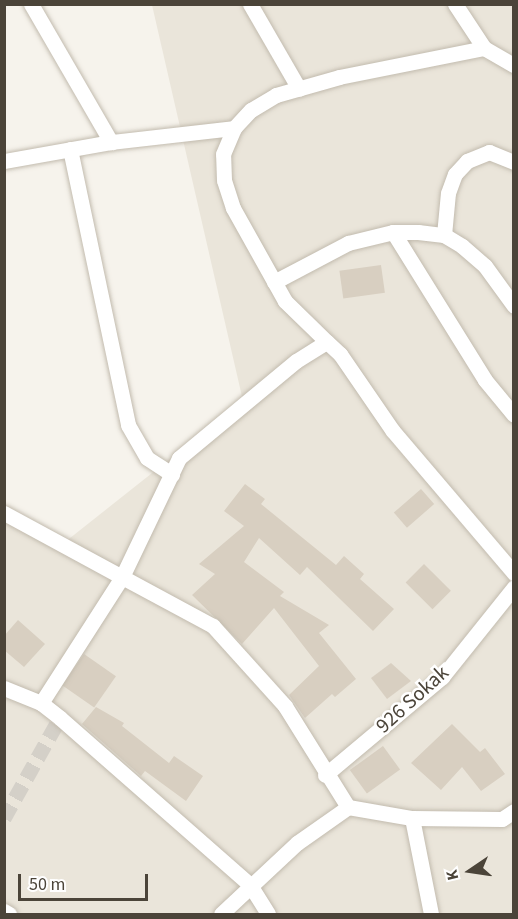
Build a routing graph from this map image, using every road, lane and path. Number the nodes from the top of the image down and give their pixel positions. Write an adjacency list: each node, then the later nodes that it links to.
1 (31, 4): 8 (street)
2 (250, 4): 6 (street)
3 (455, 4): 4 (street)
4 (484, 48): 5 (street); 6 (street)
5 (513, 65)
6 (299, 89): 7 (street)
7 (234, 128): 8 (street); 14 (street)
8 (111, 142): 9 (street)
9 (70, 149): 10 (street); 18 (street)
10 (4, 161)
11 (513, 162): 13 (street)
12 (393, 232): 13 (street); 14 (street); 17 (street)
13 (444, 235): 15 (street)
14 (274, 282): 16 (street)
15 (513, 306)
16 (327, 342): 18 (street); 20 (street)
17 (513, 415)
18 (171, 474): 21 (street)
19 (4, 513): 21 (street)
20 (513, 573)
21 (122, 577): 24 (street); 25 (street)
22 (513, 587): 25 (street, 926 Sokak)
23 (4, 688): 24 (street)
24 (41, 703): 29 (street)
25 (325, 775): 26 (street)
26 (348, 807): 28 (street); 29 (street)
27 (513, 811): 28 (street)
28 (412, 818): 34 (street)
29 (250, 885): 32 (street); 33 (street)
30 (4, 911): 31 (street)
31 (9, 915)
32 (221, 915)
33 (267, 915)
34 (430, 915)

